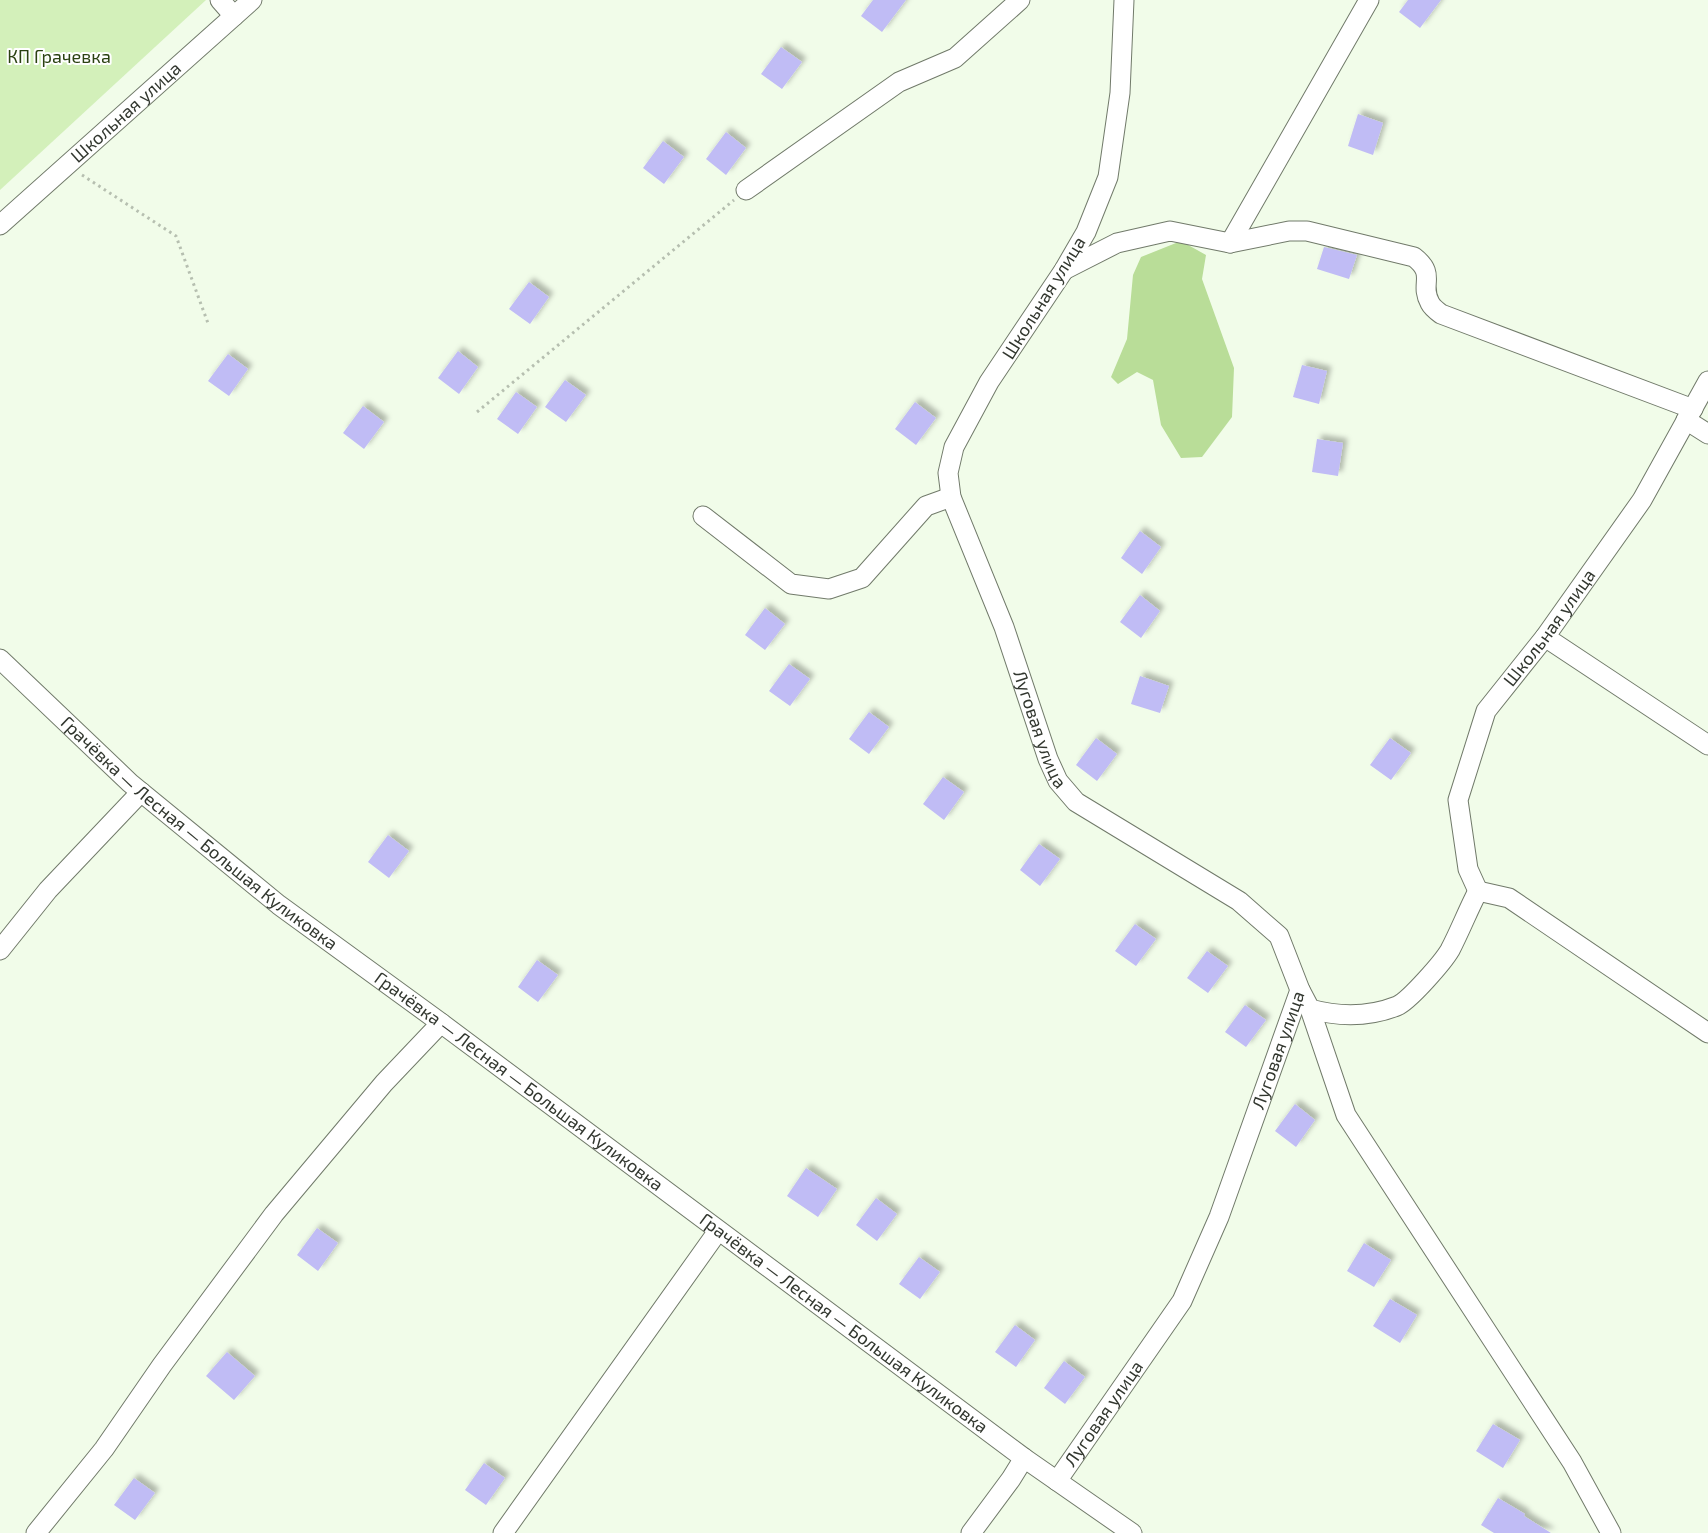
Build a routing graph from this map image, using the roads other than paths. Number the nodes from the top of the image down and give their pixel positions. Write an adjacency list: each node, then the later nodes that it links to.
1 (220, 0): 6 (street)
2 (252, 0): 6 (street, Школьная улица)
3 (1020, 0): 7 (street)
4 (1124, 0): 10 (street, Школьная улица)
5 (1369, 0): 9 (street)
6 (234, 16): 8 (street, Школьная улица)
7 (746, 190)
8 (0, 224)
9 (1230, 243): 10 (street); 12 (street)
10 (1064, 270): 14 (street, Школьная улица)
11 (1708, 381): 12 (street, Школьная улица)
12 (1690, 414): 13 (street); 16 (street, Школьная улица)
13 (1708, 434)
14 (951, 497): 15 (street); 22 (street, Луговая улица)
15 (703, 516)
16 (1545, 637): 18 (street); 20 (street, Школьная улица)
17 (0, 659): 19 (street, Грачёвка — Лесная — Большая Куликовка)
18 (1708, 745)
19 (141, 792): 21 (street); 24 (street, Грачёвка — Лесная — Большая Куликовка)
20 (1478, 891): 23 (street); 25 (street)
21 (0, 950)
22 (1300, 990): 23 (street); 28 (street, Луговая улица)
23 (1310, 1009): 33 (street)
24 (441, 1023): 26 (street, Грачёвка — Лесная — Большая Куликовка); 29 (street)
25 (1708, 1033)
26 (718, 1231): 27 (street, Грачёвка — Лесная — Большая Куликовка); 30 (street)
27 (1024, 1458): 28 (street, Грачёвка — Лесная — Большая Куликовка); 31 (street)
28 (1058, 1481): 32 (street, Луговая улица)
29 (36, 1533)
30 (503, 1533)
31 (971, 1533)
32 (1132, 1533)
33 (1611, 1533)

